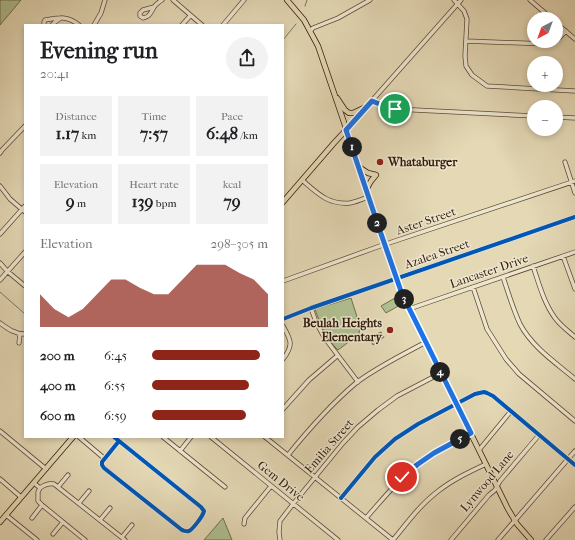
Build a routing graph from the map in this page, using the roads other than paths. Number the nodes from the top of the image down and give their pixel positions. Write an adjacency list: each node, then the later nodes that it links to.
1 (104, 0): 18 (street)
2 (162, 0): 11 (street)
3 (173, 0): 13 (street)
4 (244, 0): 21 (street)
5 (287, 0): 23 (main road)
6 (368, 0): 23 (street)
7 (454, 0): 10 (street)
8 (461, 0): 10 (street)
9 (530, 0): 12 (street)
10 (458, 4): 27 (street); 31 (street)
11 (154, 7)
12 (544, 12)
13 (190, 16): 19 (street); 20 (street)
14 (61, 18): 15 (street); 16 (street); 17 (street)
15 (44, 24)
16 (53, 24)
17 (78, 24)
18 (95, 24)
19 (183, 24)
20 (201, 24)
21 (224, 24)
22 (563, 28): 24 (street)
23 (310, 31): 30 (main road)
24 (566, 31): 25 (street); 26 (street)
25 (563, 34)
26 (575, 39)
27 (466, 41): 28 (street); 29 (street)
28 (527, 43)
29 (575, 91)
30 (333, 92): 32 (main road); 37 (main road)
31 (372, 101): 32 (street); 33 (street)
32 (366, 107): 37 (street)
33 (527, 116)
34 (563, 117): 35 (street)
35 (575, 118)
36 (24, 127): 38 (street)
37 (346, 130): 40 (main road); 41 (main road)
38 (0, 153)
39 (565, 162): 42 (street)
40 (359, 167): 44 (main road); 44 (main road)
41 (302, 180): 46 (street); 47 (main road)
42 (573, 181): 45 (street); 51 (street, Aster Street)
43 (0, 187): 48 (street)
44 (366, 190): 46 (main road)
45 (575, 193)
46 (368, 197): 51 (main road)
47 (284, 201)
48 (24, 209): 50 (street)
49 (575, 217): 59 (street, Azalea Street)
50 (0, 234)
51 (384, 245): 59 (main road); 61 (street, Aster Street)
52 (575, 252): 54 (street, Lancaster Drive)
53 (24, 253): 57 (street)
54 (563, 256): 56 (street, Lancaster Drive); 64 (street)
55 (0, 263): 57 (street)
56 (533, 266): 58 (street, Lancaster Drive); 72 (street)
57 (7, 271): 60 (street); 62 (street)
58 (503, 277): 63 (street, Lancaster Drive); 78 (street)
59 (396, 279): 65 (street, Azalea Street); 66 (main road)
60 (0, 280)
61 (284, 281)
62 (24, 285)
63 (472, 287): 66 (street, Lancaster Drive); 83 (street)
64 (575, 289)
65 (311, 308): 67 (street, Azalea Street); 75 (street)
66 (409, 309): 73 (main road)
67 (284, 319)
68 (0, 323): 70 (street)
69 (284, 328): 76 (street)
70 (20, 334): 71 (street); 74 (street)
71 (24, 334)
72 (575, 337)
73 (426, 342): 77 (main road); 79 (street)
74 (19, 343)
75 (337, 356): 79 (street); 81 (street)
76 (284, 358)
77 (441, 373): 80 (main road); 105 (street, Emilia Street)
78 (575, 379)
79 (358, 382): 98 (street)
80 (456, 404): 82 (street); 85 (main road); 115 (street)
81 (284, 408)
82 (511, 412): 86 (street); 95 (street)
83 (575, 421)
84 (0, 430): 103 (street)
85 (471, 433): 95 (main road); 123 (street)
86 (539, 435): 100 (street); 109 (street, Lynwood Lane)
87 (72, 438): 103 (main road)
88 (80, 438): 99 (street)
89 (115, 438): 94 (street)
90 (164, 438): 96 (street)
91 (190, 438): 96 (street)
92 (212, 438): 108 (street, Gem Drive)
93 (266, 438): 98 (street)
94 (119, 441): 99 (street); 99 (street)
95 (479, 450): 101 (main road)
96 (180, 451): 111 (street)
97 (575, 451): 100 (street)
98 (288, 455): 105 (street)
99 (104, 459)
100 (568, 459): 102 (street); 125 (street)
101 (486, 464): 109 (main road); 136 (street)
102 (575, 465)
103 (46, 469): 107 (main road)
104 (68, 475): 110 (street)
105 (315, 477): 115 (street); 117 (street, Emilia Street)
106 (0, 479): 114 (street)
107 (34, 483): 112 (street); 114 (main road)
108 (271, 486): 117 (street, Gem Drive); 128 (street)
109 (497, 486): 125 (main road); 137 (street, Lynwood Lane)
110 (58, 487): 112 (street); 116 (street)
111 (225, 487)
112 (40, 488): 118 (street)
113 (89, 491): 116 (street)
114 (22, 497): 121 (main road)
115 (341, 498): 123 (street)
116 (79, 503): 124 (street)
117 (293, 504): 134 (street, Emilia Street); 135 (street, Gem Drive)
118 (42, 505): 122 (street); 127 (street)
119 (575, 507): 140 (street)
120 (110, 508): 124 (street)
121 (6, 515): 126 (main road); 132 (street)
122 (32, 518)
123 (366, 518): 136 (street)
124 (100, 520): 131 (street)
125 (515, 520): 138 (street); 139 (main road)
126 (0, 522)
127 (63, 522): 130 (street); 133 (street)
128 (244, 524)
129 (132, 525): 131 (street)
130 (53, 534)
131 (124, 539)
132 (37, 540)
133 (84, 540)
134 (280, 540)
135 (338, 540)
136 (393, 540)
137 (451, 540)
138 (498, 540)
139 (532, 540)
140 (546, 540)

